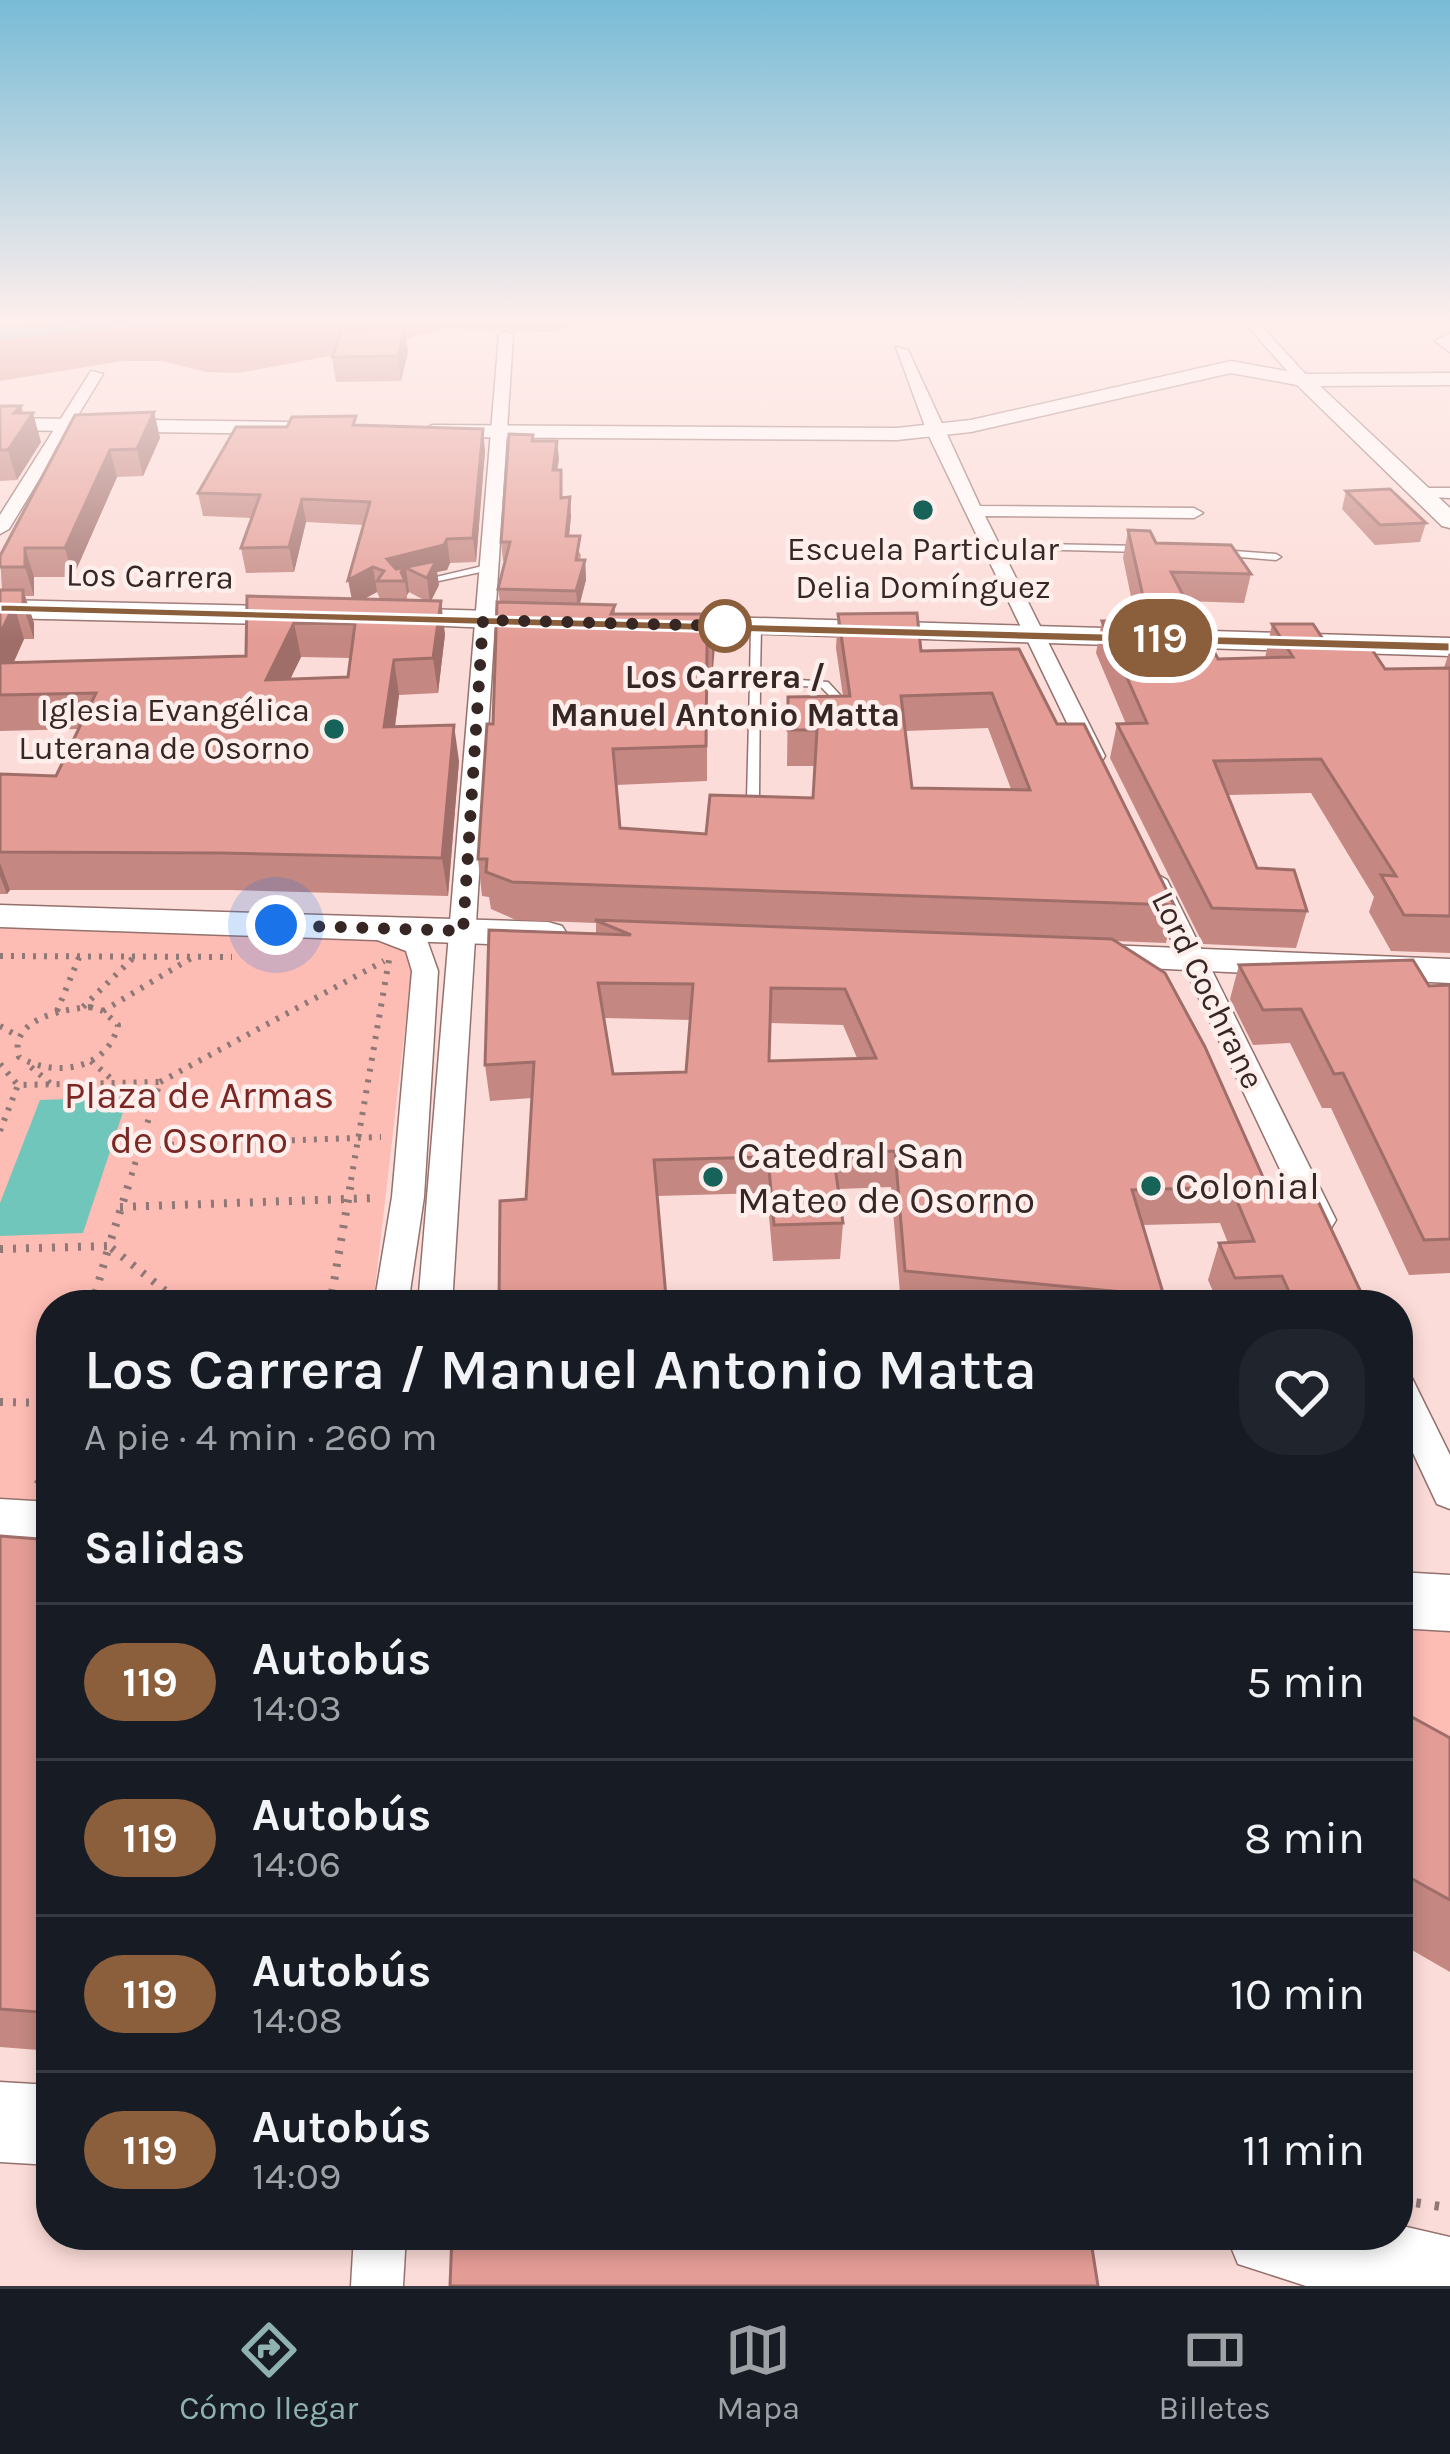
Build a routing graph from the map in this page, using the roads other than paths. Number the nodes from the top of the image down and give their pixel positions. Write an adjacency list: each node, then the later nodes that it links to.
1 (63, 427): 16 (street)
2 (201, 427): 7 (street)
3 (496, 427): 9 (street)
4 (932, 427): 10 (street)
5 (958, 427): 10 (street)
6 (1353, 427): 11 (street)
7 (318, 429)
8 (413, 430): 9 (street)
9 (495, 432): 10 (street); 21 (street)
10 (934, 432): 13 (street)
11 (1422, 493): 12 (street); 15 (street)
12 (1450, 493)
13 (973, 511): 14 (street); 17 (street)
14 (1195, 513)
15 (1450, 521)
16 (0, 530)
17 (990, 546): 18 (lane); 26 (street)
18 (1161, 550)
19 (1208, 553): 20 (lane)
20 (1276, 556)
21 (487, 568): 22 (lane); 24 (street)
22 (406, 584)
23 (0, 609): 24 (main road, Los Carrera)
24 (483, 620): 25 (main road, Los Carrera); 34 (street)
25 (756, 627): 26 (main road, Los Carrera); 28 (lane)
26 (1033, 634): 27 (main road, Los Carrera); 30 (street)
27 (1450, 647)
28 (754, 680): 29 (lane); 31 (lane)
29 (836, 712)
30 (1108, 787)
31 (754, 798)
32 (1138, 847): 38 (street, Lord Cochrane)
33 (0, 916): 36 (main road)
34 (463, 931): 35 (main road); 36 (main road); 42 (street)
35 (598, 936)
36 (375, 948): 41 (street)
37 (1042, 954): 38 (main road)
38 (1194, 960): 39 (main road); 40 (street, Lord Cochrane)
39 (1450, 971)
40 (1331, 1245)
41 (393, 1290)
42 (436, 1290)
43 (1413, 1415): 44 (street)
44 (1450, 1492)
45 (1413, 1601): 46 (main road)
46 (1450, 1603)
47 (0, 2122): 48 (main road)
48 (36, 2124)
49 (379, 2250): 52 (street)
50 (1329, 2250): 51 (main road)
51 (1450, 2279)
52 (377, 2286)

